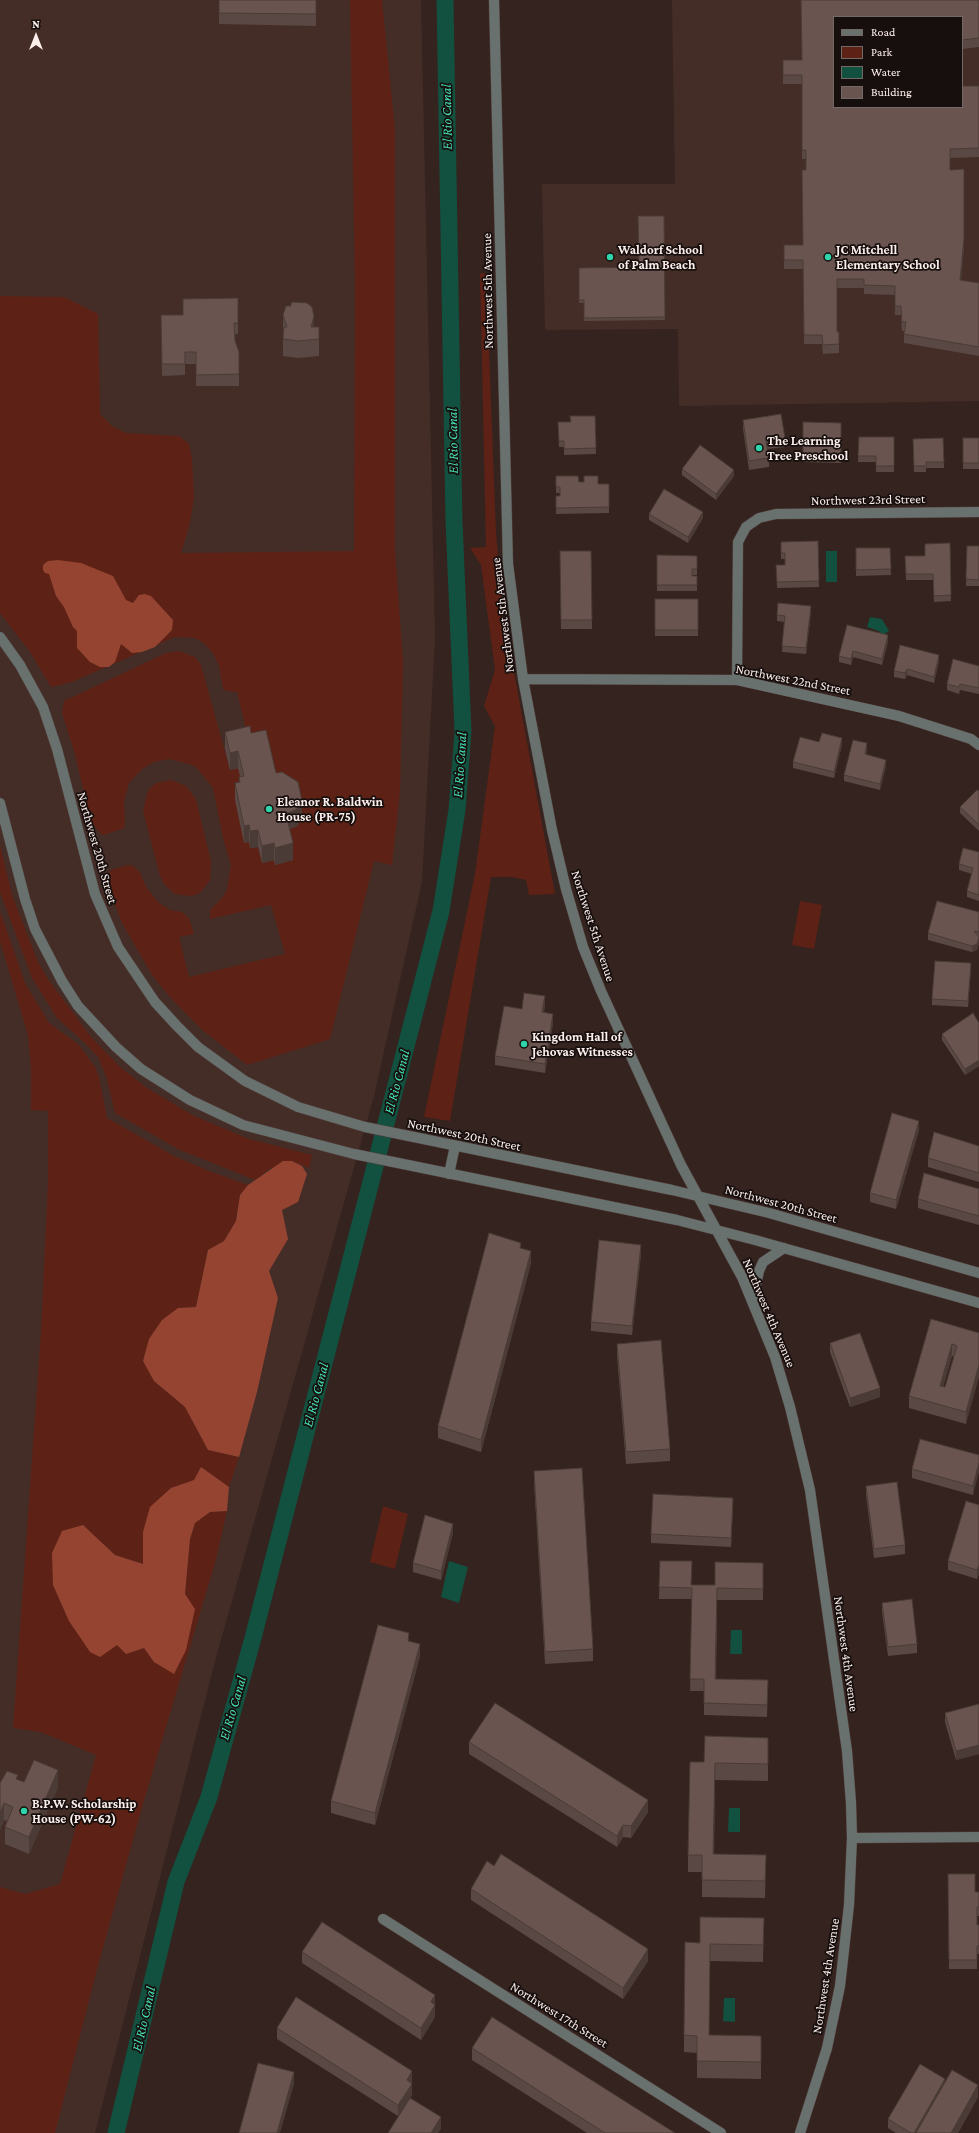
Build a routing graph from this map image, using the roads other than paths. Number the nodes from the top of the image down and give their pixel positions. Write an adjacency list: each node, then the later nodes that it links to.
1 (494, 0): 4 (street, Northwest 5th Avenue)
2 (979, 512): 5 (street, Northwest 23rd Street)
3 (0, 637): 8 (street, Northwest 20th Street)
4 (523, 679): 5 (street, Northwest 22nd Street); 10 (street, Northwest 5th Avenue)
5 (737, 680): 6 (street, Northwest 22nd Street)
6 (979, 745)
7 (0, 803): 9 (street)
8 (455, 1146): 9 (street); 10 (street, Northwest 20th Street)
9 (449, 1174): 11 (street)
10 (698, 1196): 11 (street, Northwest 4th Avenue); 13 (street, Northwest 20th Street)
11 (717, 1230): 12 (street); 14 (street, Northwest 4th Avenue)
12 (784, 1248): 14 (street); 15 (street)
13 (979, 1272)
14 (752, 1301): 17 (street, Northwest 4th Avenue)
15 (979, 1303)
16 (979, 1837): 17 (street)
17 (852, 1838): 20 (street, Northwest 4th Avenue)
18 (383, 1919): 19 (street, Northwest 17th Street)
19 (721, 2133)
20 (800, 2133)

